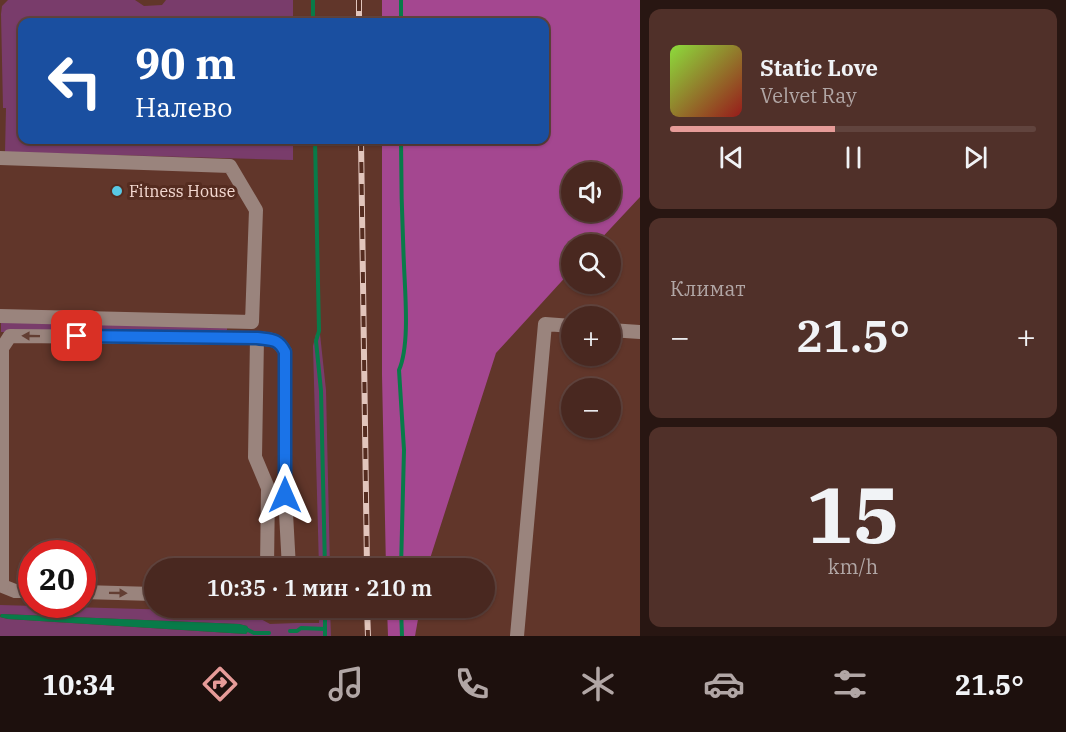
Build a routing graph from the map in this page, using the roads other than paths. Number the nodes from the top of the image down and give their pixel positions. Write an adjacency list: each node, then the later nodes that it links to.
1 (0, 158): 2 (lane)
2 (0, 316)
3 (561, 325): 14 (lane)
4 (621, 331): 5 (lane)
5 (640, 332)
6 (257, 338): 7 (lane, one-way to 7); 8 (lane); 9 (lane)
7 (1, 348): 10 (lane)
8 (267, 558)
9 (288, 558)
10 (1, 585): 11 (lane)
11 (18, 591)
12 (96, 592): 13 (lane, one-way to 13)
13 (144, 594)
14 (517, 636)

